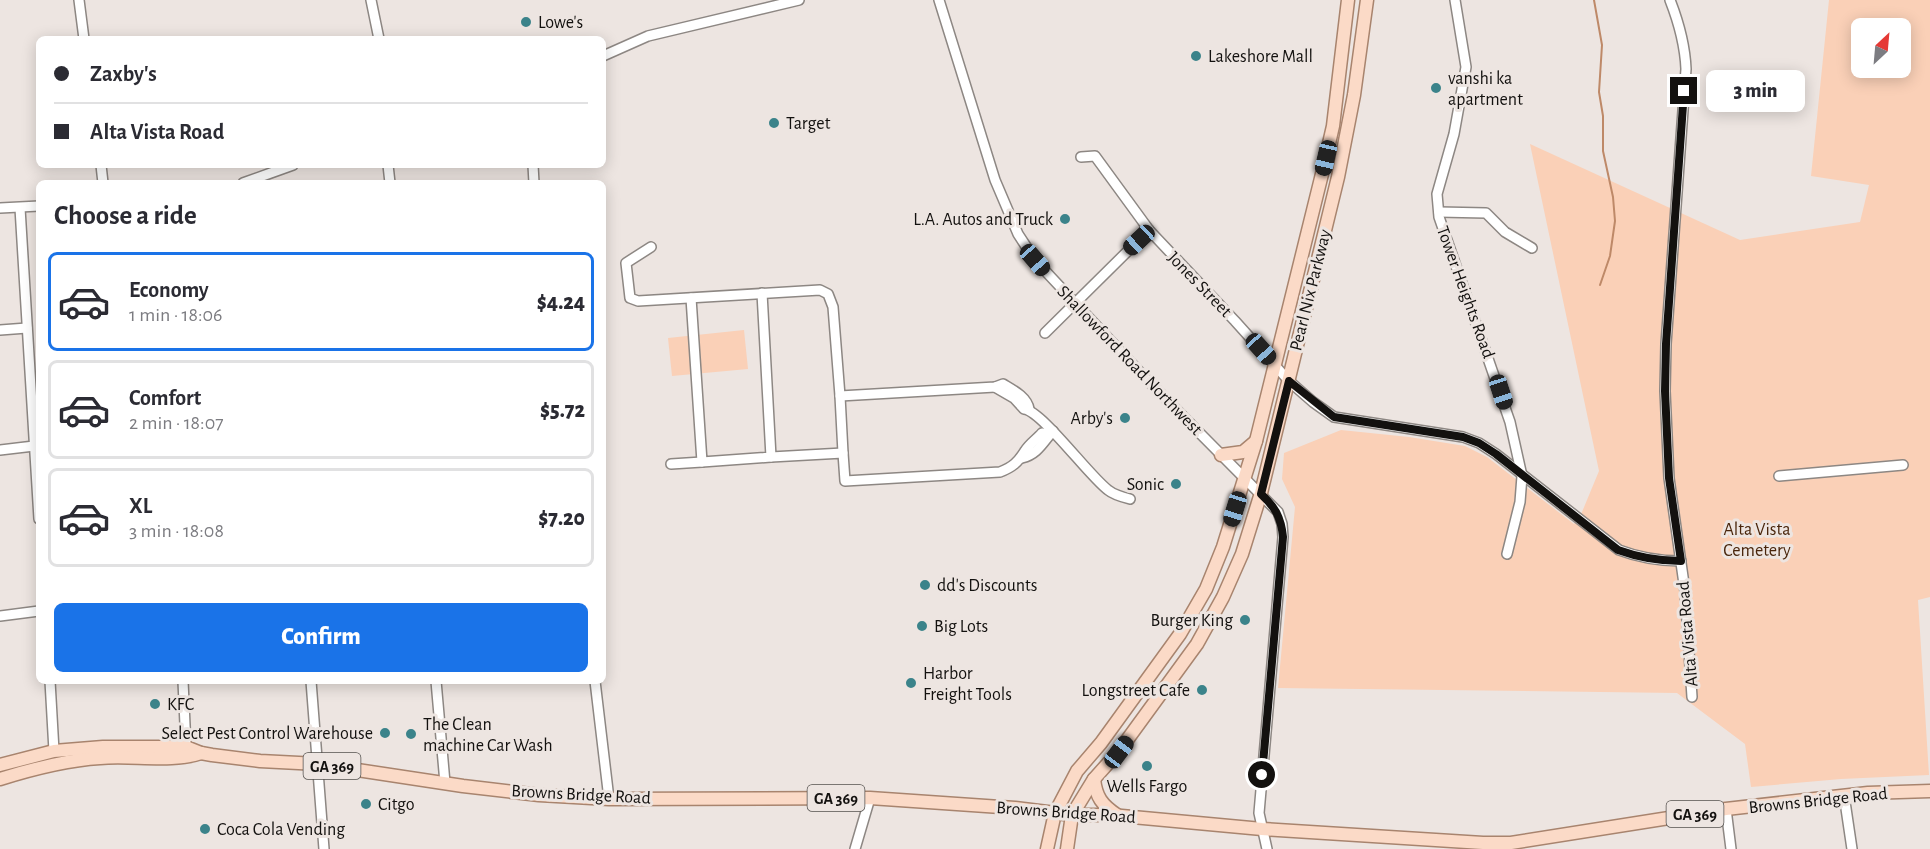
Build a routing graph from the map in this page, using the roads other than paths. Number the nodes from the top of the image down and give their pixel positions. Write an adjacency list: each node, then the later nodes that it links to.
1 (79, 0): 9 (street)
2 (371, 0): 10 (street)
3 (799, 0): 11 (street)
4 (939, 0): 24 (street, Shallowford Road Northwest)
5 (1348, 0): 28 (main road, Pearl Nix Parkway)
6 (1367, 0): 29 (main road, Pearl Nix Parkway)
7 (1455, 0): 18 (street, Tower Heights Road)
8 (1670, 0): 48 (street, Alta Vista Road)
9 (84, 36)
10 (378, 36)
11 (606, 55)
12 (1081, 157): 19 (street, Jones Street)
13 (287, 168): 14 (street)
14 (266, 179)
15 (36, 206): 17 (street)
16 (0, 208): 17 (street)
17 (20, 208): 25 (street)
18 (1438, 212): 21 (street); 42 (street, Tower Heights Road)
19 (1149, 230): 24 (street); 28 (street, Jones Street)
20 (651, 248): 23 (street)
21 (1532, 248)
22 (762, 293): 23 (street); 30 (street); 37 (street)
23 (691, 298): 38 (street)
24 (1074, 303): 27 (street); 36 (street, Shallowford Road Northwest)
25 (27, 328): 26 (street); 33 (street)
26 (0, 330)
27 (1045, 333)
28 (1274, 364): 29 (street, Jones Street); 32 (main road, Pearl Nix Parkway)
29 (1289, 381): 42 (street, Jones Street); 45 (main road, Pearl Nix Parkway)
30 (840, 396): 31 (street); 35 (street)
31 (1051, 433): 35 (street); 46 (street)
32 (1256, 441): 36 (main road); 44 (main road, Pearl Nix Parkway)
33 (34, 446): 34 (street); 41 (street)
34 (0, 450)
35 (843, 453): 37 (street)
36 (1221, 455): 44 (street, Shallowford Road Northwest)
37 (771, 457): 38 (street)
38 (702, 462): 39 (street)
39 (671, 464)
40 (1903, 465): 43 (street)
41 (36, 475)
42 (1522, 476): 47 (street, Tower Heights Road); 48 (street, Jones Street)
43 (1779, 476)
44 (1245, 479): 45 (street, Shallowford Road Northwest); 70 (main road, Pearl Nix Parkway)
45 (1261, 494): 63 (main road, Pearl Nix Parkway); 73 (street, Shallowford Road Northwest)
46 (1130, 499)
47 (1507, 554)
48 (1681, 561): 56 (street, Alta Vista Road)
49 (36, 611): 50 (street)
50 (0, 616)
51 (50, 684): 58 (street)
52 (183, 684): 57 (street)
53 (312, 684): 60 (street)
54 (436, 684): 64 (street)
55 (595, 684): 68 (street)
56 (1692, 697)
57 (186, 747): 58 (main road, Browns Bridge Road / GA 369); 59 (main road, Browns Bridge Road / GA 369)
58 (54, 752): 61 (main road, Browns Bridge Road / GA 369)
59 (201, 753): 60 (main road, Browns Bridge Road / GA 369); 62 (main road, Browns Bridge Road / GA 369)
60 (318, 764): 64 (main road, Browns Bridge Road / GA 369); 75 (street)
61 (0, 765)
62 (0, 779)
63 (1094, 779): 71 (main road, Pearl Nix Parkway); 72 (main road)
64 (445, 783): 68 (main road, Browns Bridge Road / GA 369)
65 (1930, 791): 66 (main road, Browns Bridge Road / GA 369)
66 (1844, 795): 69 (main road, Browns Bridge Road / GA 369); 81 (street)
67 (870, 798): 68 (main road, Browns Bridge Road / GA 369); 70 (main road, Browns Bridge Road / GA 369); 76 (street)
68 (609, 799)
69 (1726, 809): 74 (main road, Browns Bridge Road / GA 369); 80 (street)
70 (1055, 813): 71 (main road, Browns Bridge Road / GA 369); 77 (main road, Pearl Nix Parkway)
71 (1072, 815): 72 (main road, Browns Bridge Road / GA 369); 78 (main road, Pearl Nix Parkway)
72 (1118, 816): 73 (main road, Browns Bridge Road / GA 369)
73 (1262, 829): 74 (main road, Browns Bridge Road / GA 369); 79 (street, Shallowford Road Northwest)
74 (1480, 846)
75 (324, 849)
76 (855, 849)
77 (1047, 849)
78 (1067, 849)
79 (1267, 849)
80 (1731, 849)
81 (1852, 849)

